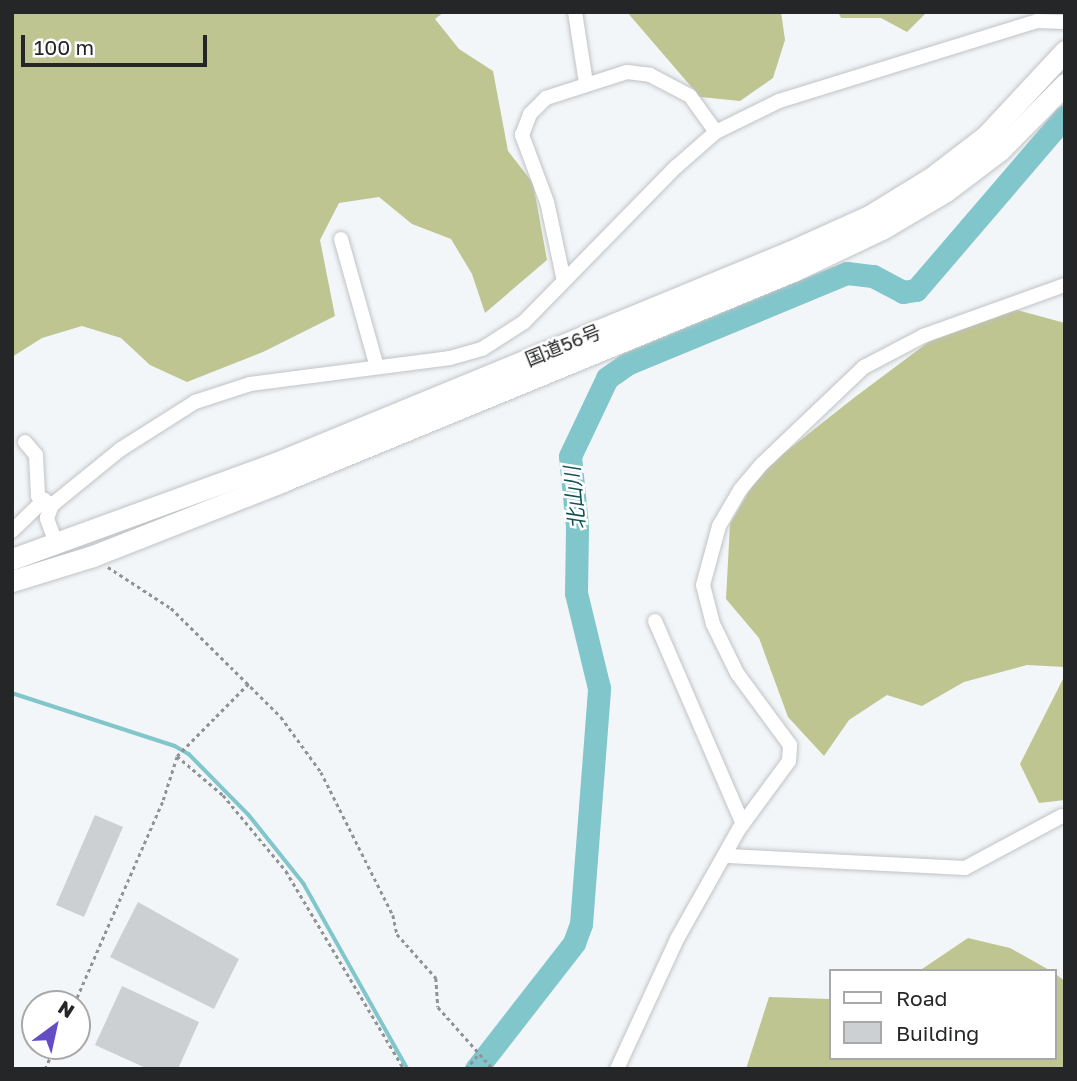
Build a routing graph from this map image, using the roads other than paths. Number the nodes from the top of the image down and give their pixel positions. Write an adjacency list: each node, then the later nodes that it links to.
1 (575, 12): 4 (street)
2 (1056, 18): 6 (street)
3 (1065, 51): 12 (highway, 国道56号)
4 (586, 83): 6 (street); 8 (street)
5 (1065, 84): 12 (highway, 国道56号)
6 (716, 132): 8 (street)
7 (341, 239): 11 (street)
8 (564, 281): 10 (street)
9 (1065, 285): 21 (street)
10 (482, 349): 11 (street); 12 (street)
11 (377, 367): 14 (street)
12 (494, 384): 16 (highway, 国道56号); 18 (highway, 国道56号)
13 (25, 442): 14 (street)
14 (48, 502): 15 (street); 16 (street)
15 (12, 531)
16 (57, 545): 17 (highway, 国道56号)
17 (12, 559)
18 (12, 581)
19 (655, 621): 21 (street)
20 (1062, 816): 22 (street)
21 (743, 824): 22 (street)
22 (727, 856): 23 (street)
23 (617, 1069)

